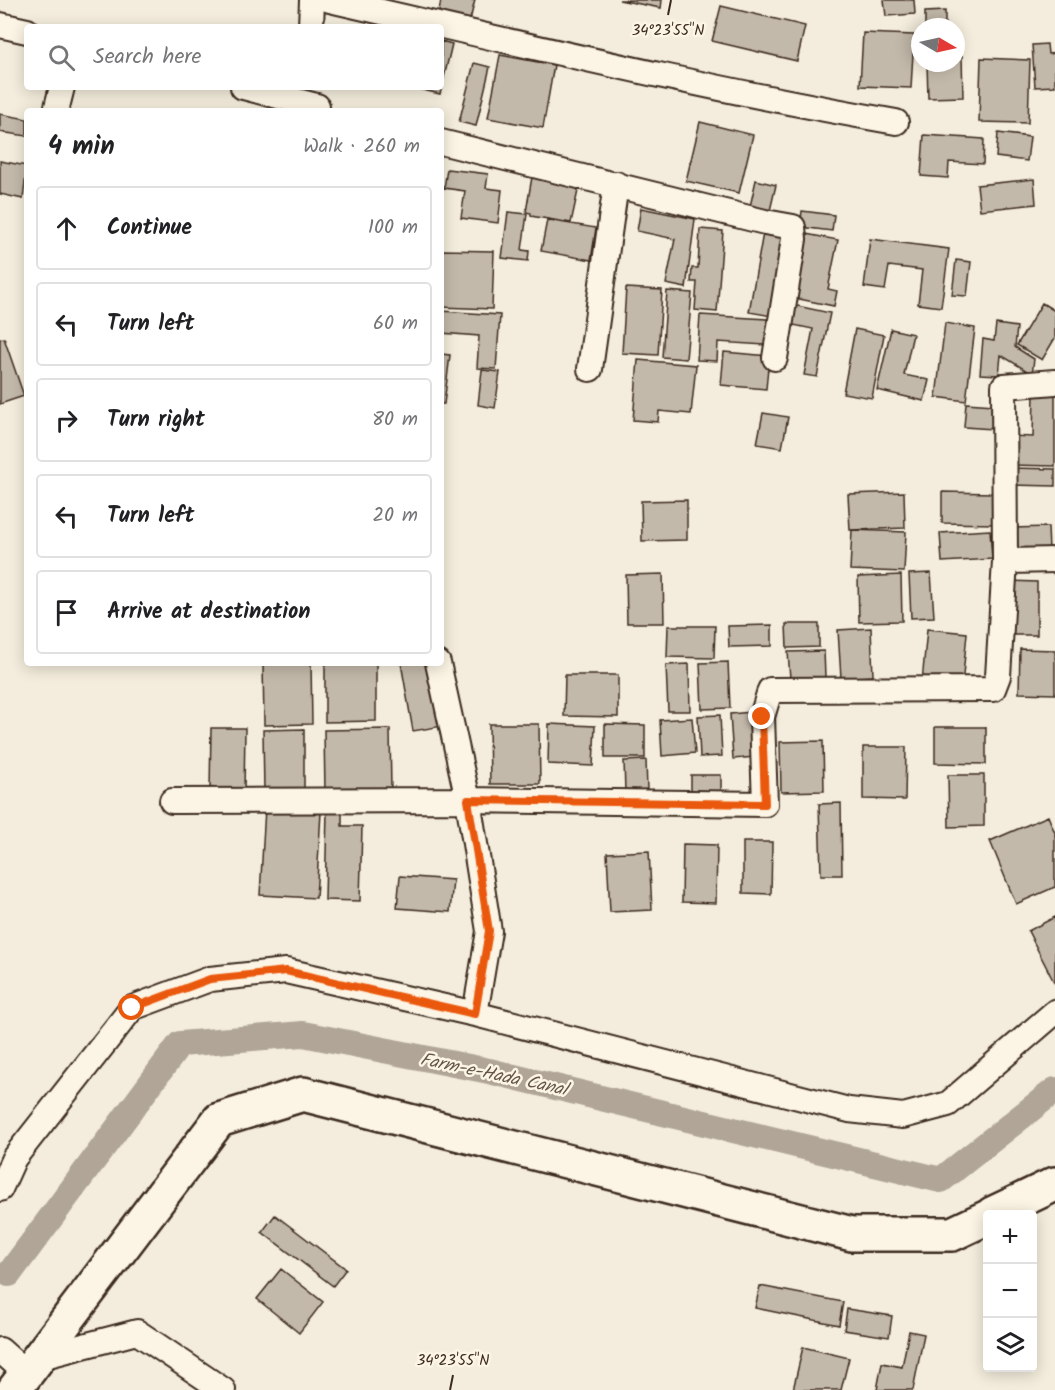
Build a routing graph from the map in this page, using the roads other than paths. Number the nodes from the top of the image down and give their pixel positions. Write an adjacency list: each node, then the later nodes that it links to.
1 (312, 0): 4 (street)
2 (330, 0): 5 (street)
3 (0, 24): 7 (street)
4 (311, 24)
5 (435, 24)
6 (444, 26): 12 (street)
7 (24, 30)
8 (61, 90): 11 (street)
9 (260, 90): 10 (street)
10 (322, 101)
11 (57, 108)
12 (896, 122)
13 (444, 143): 14 (street)
14 (616, 184): 15 (street); 16 (street)
15 (775, 358)
16 (590, 369)
17 (1055, 382): 19 (street)
18 (1055, 560): 19 (street)
19 (1005, 561): 21 (street)
20 (439, 666): 21 (street)
21 (468, 800): 22 (street); 24 (street)
22 (172, 801)
23 (1055, 1012): 24 (street)
24 (475, 1014): 26 (street)
25 (1055, 1184): 27 (street)
26 (0, 1189)
27 (1002, 1210)
28 (983, 1219): 30 (street)
29 (0, 1350): 30 (street)
30 (27, 1374): 31 (street)
31 (223, 1390)

